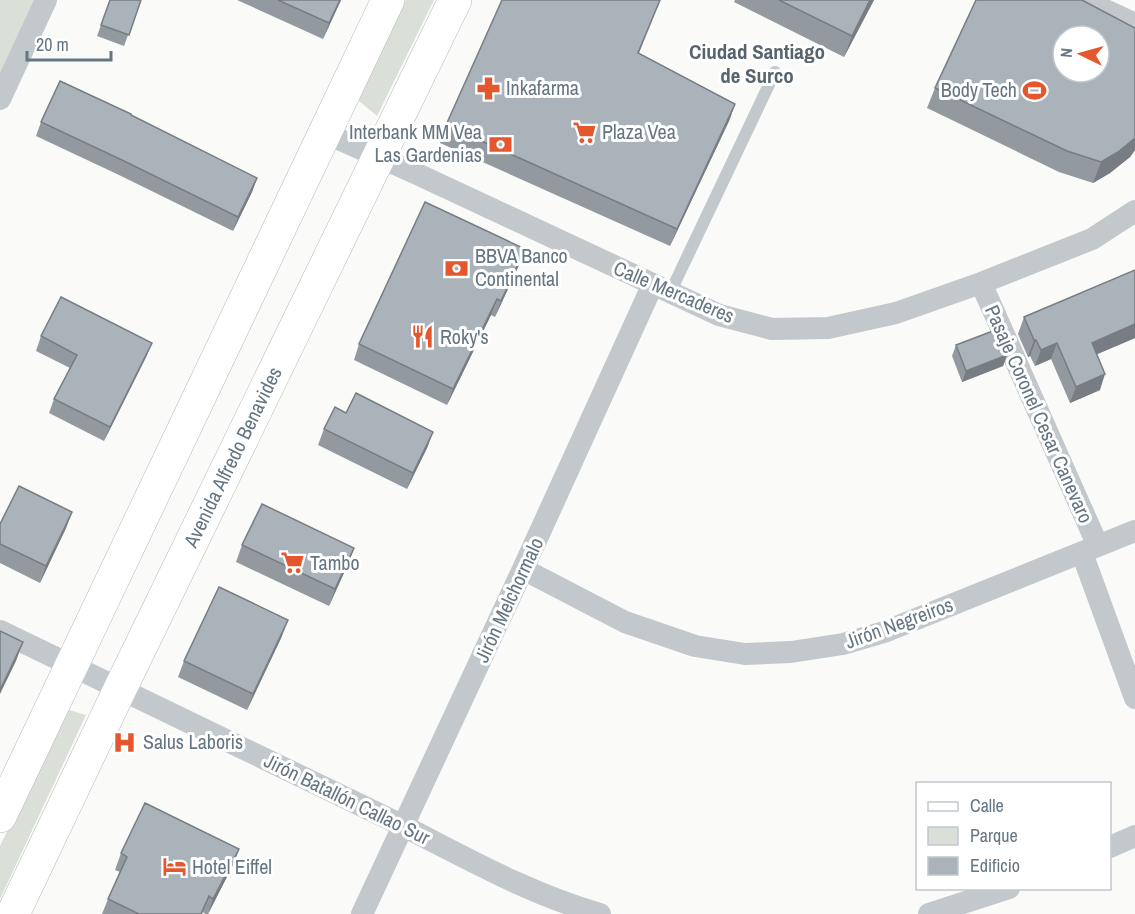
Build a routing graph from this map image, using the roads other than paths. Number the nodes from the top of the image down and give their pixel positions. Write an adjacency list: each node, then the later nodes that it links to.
1 (46, 0): 7 (street)
2 (388, 0): 8 (main road)
3 (455, 0): 9 (main road, Avenida Alfredo Benavides)
4 (1084, 0): 5 (street)
5 (1135, 24)
6 (775, 72): 12 (lane)
7 (0, 99)
8 (325, 133): 9 (street, Calle Mercaderes); 17 (main road)
9 (378, 157): 12 (street, Calle Mercaderes); 18 (main road, Avenida Alfredo Benavides)
10 (1135, 211): 11 (street, Calle Mercaderes)
11 (981, 282): 12 (street, Calle Mercaderes); 14 (street, Pasaje Coronel Cesar Canevaro)
12 (661, 288): 15 (street, Jirón Melchormalo)
13 (1135, 531): 14 (street, Jirón Negreiros)
14 (1090, 549): 15 (street, Jirón Negreiros); 19 (street, Pasaje Coronel Cesar Canevaro)
15 (524, 569): 21 (street, Jirón Melchormalo)
16 (0, 631): 17 (street, Jirón Batallón Callao Sur)
17 (71, 665): 18 (street, Jirón Batallón Callao Sur); 20 (main road)
18 (120, 689): 21 (street, Jirón Batallón Callao Sur); 25 (main road, Avenida Alfredo Benavides)
19 (1135, 698)
20 (0, 816)
21 (403, 826): 26 (street, Jirón Melchormalo); 27 (street, Jirón Batallón Callao Sur)
22 (1135, 836): 23 (street)
23 (1111, 847)
24 (1004, 890): 28 (street)
25 (13, 914)
26 (362, 914)
27 (600, 914)
28 (929, 914)

